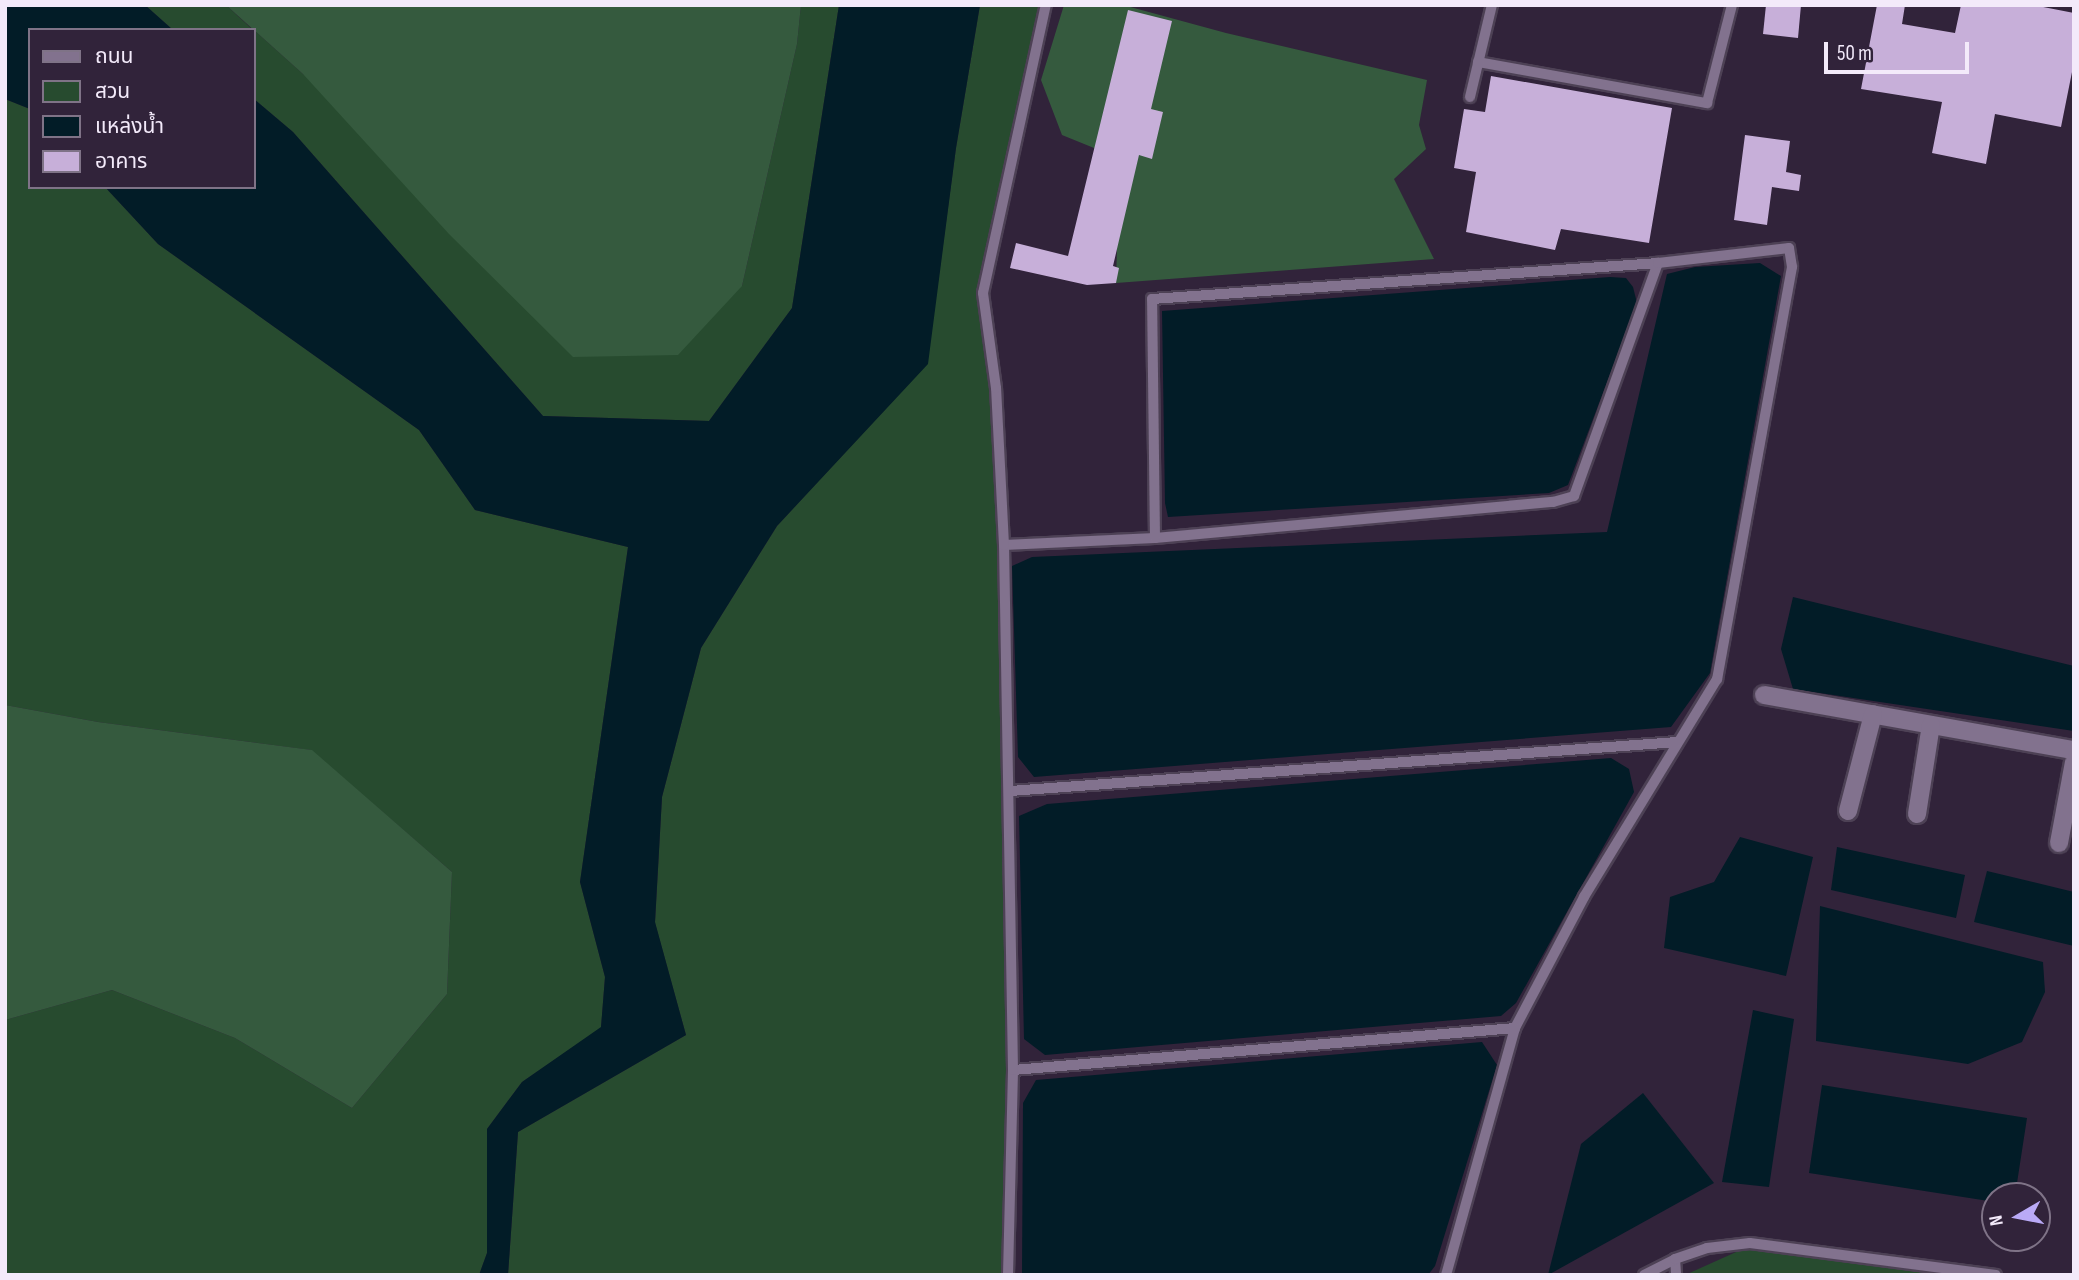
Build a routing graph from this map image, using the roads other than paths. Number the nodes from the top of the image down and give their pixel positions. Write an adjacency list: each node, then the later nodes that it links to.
1 (1046, 5): 8 (lane)
2 (1492, 5): 4 (lane)
3 (1732, 5): 4 (lane)
4 (1478, 62): 5 (lane)
5 (1470, 97)
6 (1658, 263): 7 (lane); 7 (lane); 12 (lane)
7 (1154, 538): 8 (lane)
8 (1004, 545): 15 (lane)
9 (1764, 695): 10 (street)
10 (1872, 714): 11 (street); 16 (street)
11 (1931, 725): 13 (street); 17 (street)
12 (1677, 742): 15 (lane); 19 (lane)
13 (2074, 750)
14 (2074, 762): 18 (street)
15 (1010, 791): 20 (lane)
16 (1848, 811)
17 (1917, 814)
18 (2059, 843)
19 (1515, 1028): 20 (lane); 23 (lane)
20 (1013, 1070): 22 (lane)
21 (1675, 1259): 24 (lane); 25 (lane); 26 (lane)
22 (1008, 1275)
23 (1446, 1275)
24 (1644, 1275)
25 (1676, 1275)
26 (1996, 1275)

